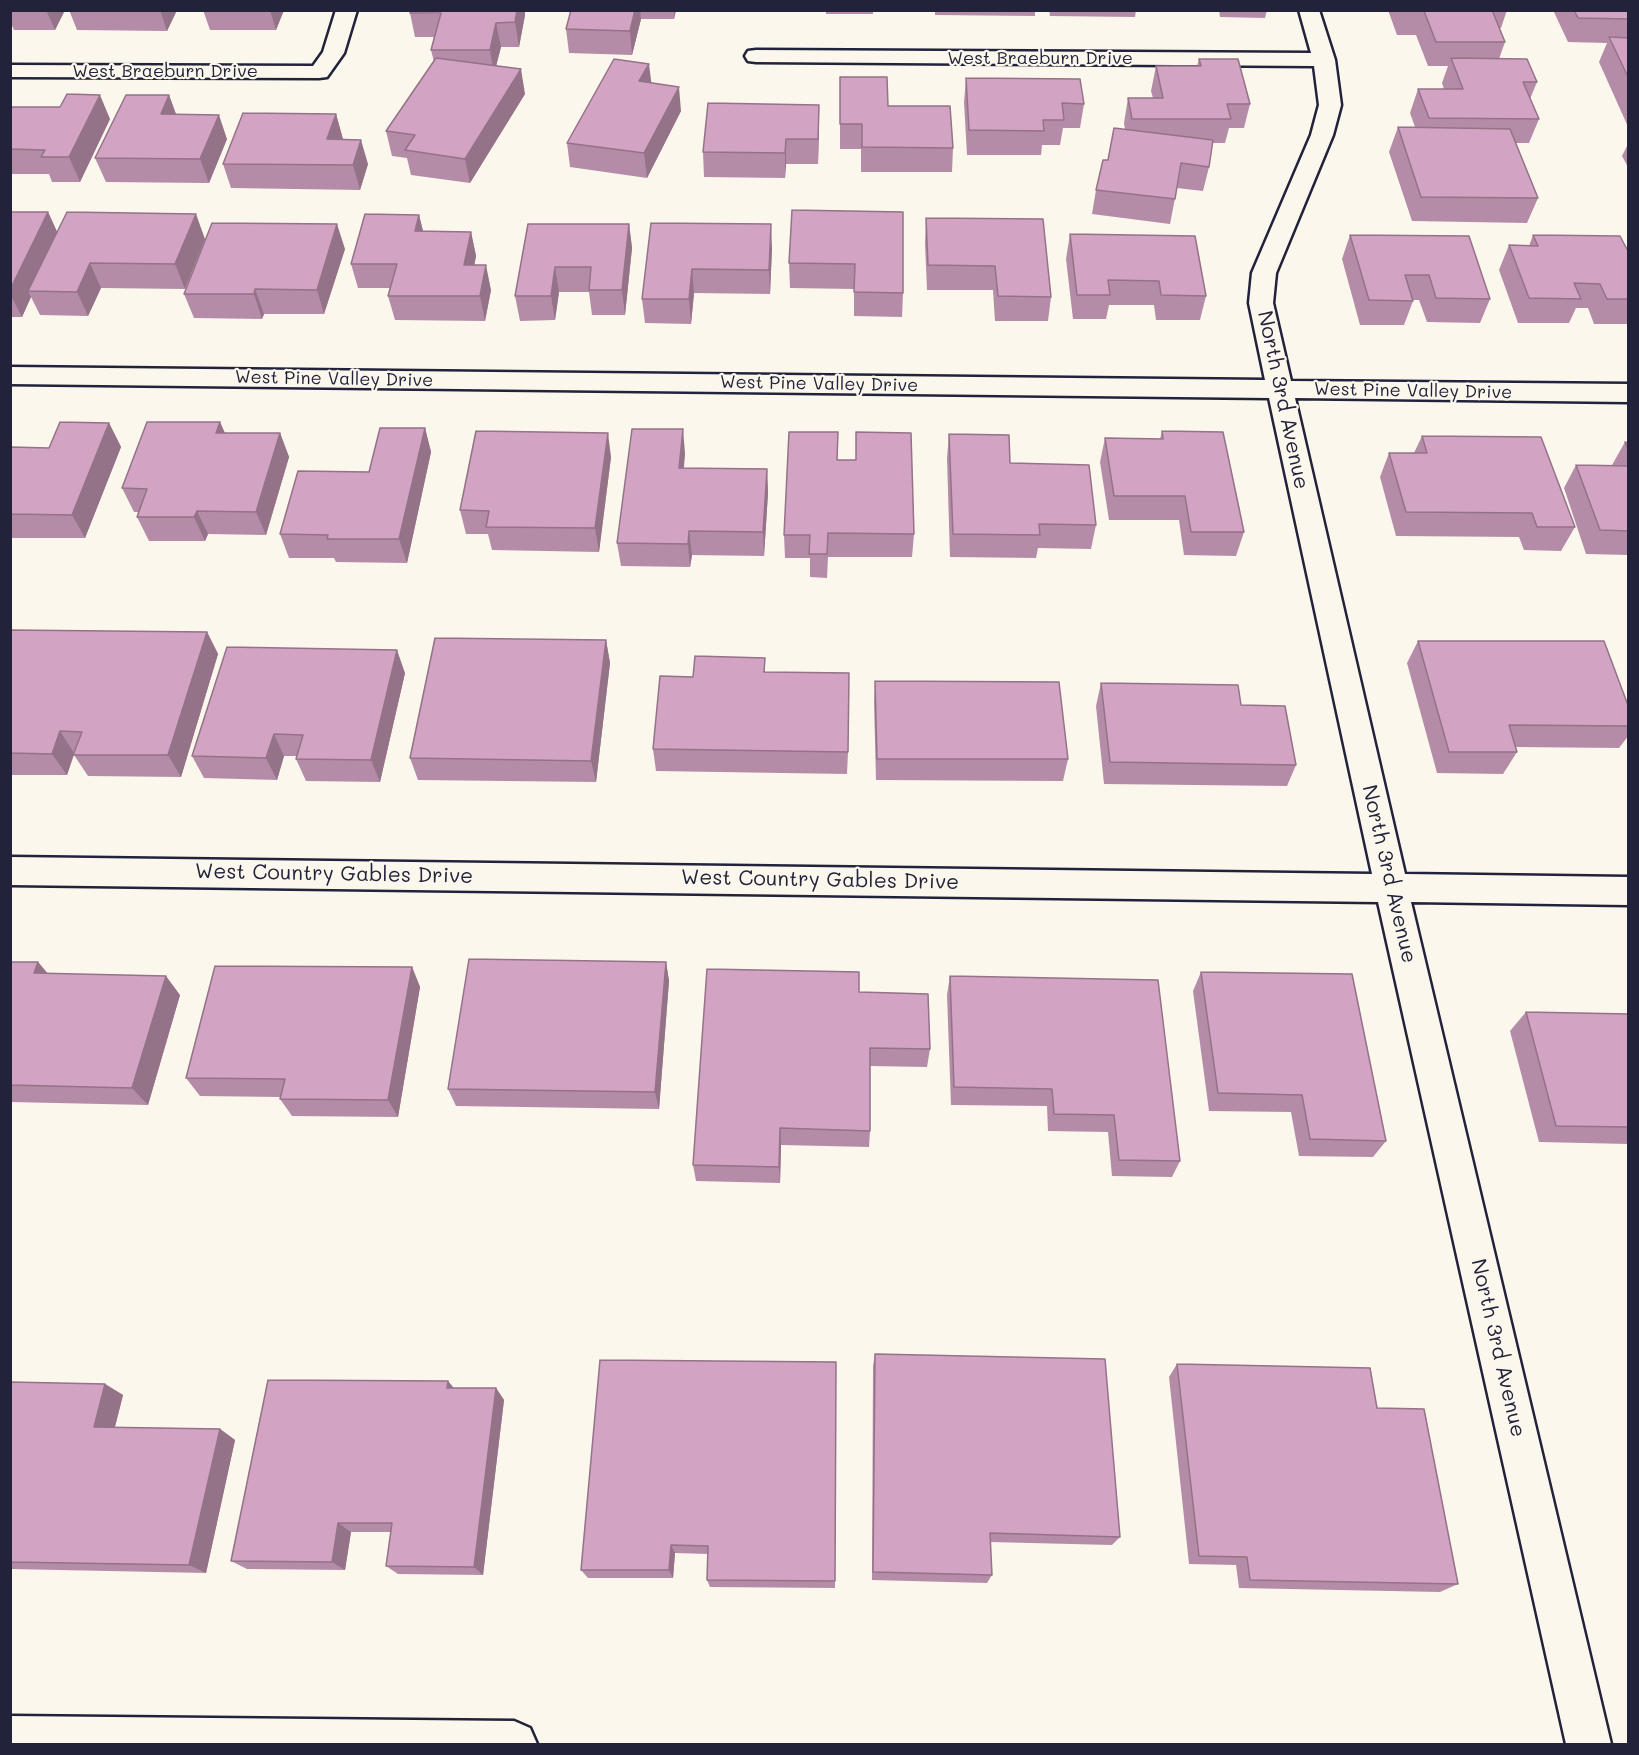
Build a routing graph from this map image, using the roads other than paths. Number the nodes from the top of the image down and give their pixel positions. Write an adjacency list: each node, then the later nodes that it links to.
1 (347, 10): 5 (street, West Braeburn Drive)
2 (1309, 10): 4 (street, North 3rd Avenue)
3 (756, 56): 4 (street, West Braeburn Drive)
4 (1324, 60): 7 (street, North 3rd Avenue)
5 (10, 71)
6 (10, 375): 7 (street, West Pine Valley Drive)
7 (1280, 389): 8 (street, West Pine Valley Drive); 10 (street, North 3rd Avenue)
8 (1629, 393)
9 (10, 871): 10 (street, West Country Gables Drive)
10 (1391, 886): 11 (street, West Country Gables Drive); 14 (street, North 3rd Avenue)
11 (1629, 891)
12 (10, 1739): 13 (street)
13 (514, 1744)
14 (1589, 1744)

